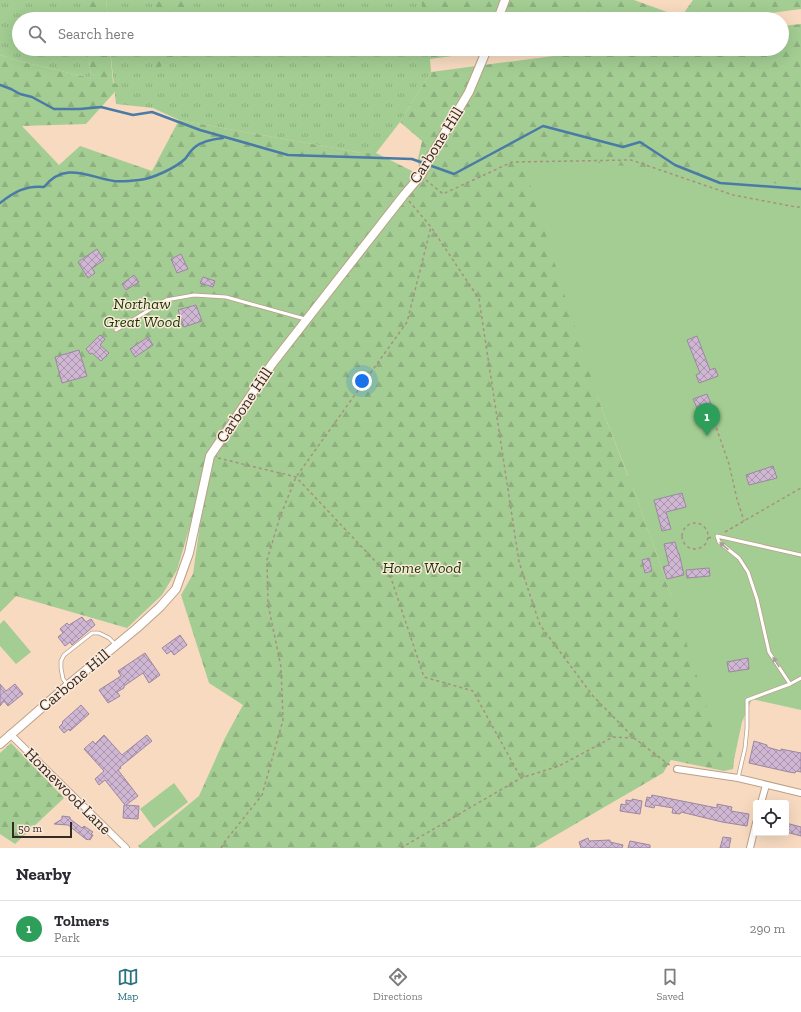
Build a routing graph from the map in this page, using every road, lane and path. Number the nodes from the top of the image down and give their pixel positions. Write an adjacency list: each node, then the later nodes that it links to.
1 (505, 0): 2 (street)
2 (501, 12)
3 (484, 56): 4 (street, Carbone Hill)
4 (422, 172): 5 (street, Carbone Hill); 6 (path)
5 (404, 195): 7 (path); 8 (street, Carbone Hill)
6 (801, 207)
7 (431, 227): 12 (path); 23 (path)
8 (306, 320): 9 (lane); 11 (street, Carbone Hill)
9 (116, 330)
10 (714, 410): 14 (path)
11 (210, 456): 12 (path); 18 (street, Carbone Hill)
12 (296, 477): 26 (path); 33 (path)
13 (801, 488): 14 (path)
14 (744, 521): 15 (path)
15 (717, 536): 16 (path); 17 (lane); 20 (lane, one-way to 15)
16 (708, 538): 16 (path)
17 (801, 555)
18 (116, 645): 21 (street, Carbone Hill); 21 (lane)
19 (801, 678): 20 (lane)
20 (790, 684): 27 (lane)
21 (68, 685): 22 (street, Carbone Hill)
22 (10, 734): 24 (street, Carbone Hill); 32 (street, Homewood Lane)
23 (634, 738): 25 (path); 26 (path)
24 (0, 744)
25 (678, 768): 27 (street)
26 (521, 778): 34 (path)
27 (738, 778): 28 (street)
28 (766, 785): 29 (street); 30 (street)
29 (801, 794)
30 (762, 800)
31 (753, 836): 35 (street)
32 (126, 848)
33 (222, 848)
34 (401, 848)
35 (750, 848)

